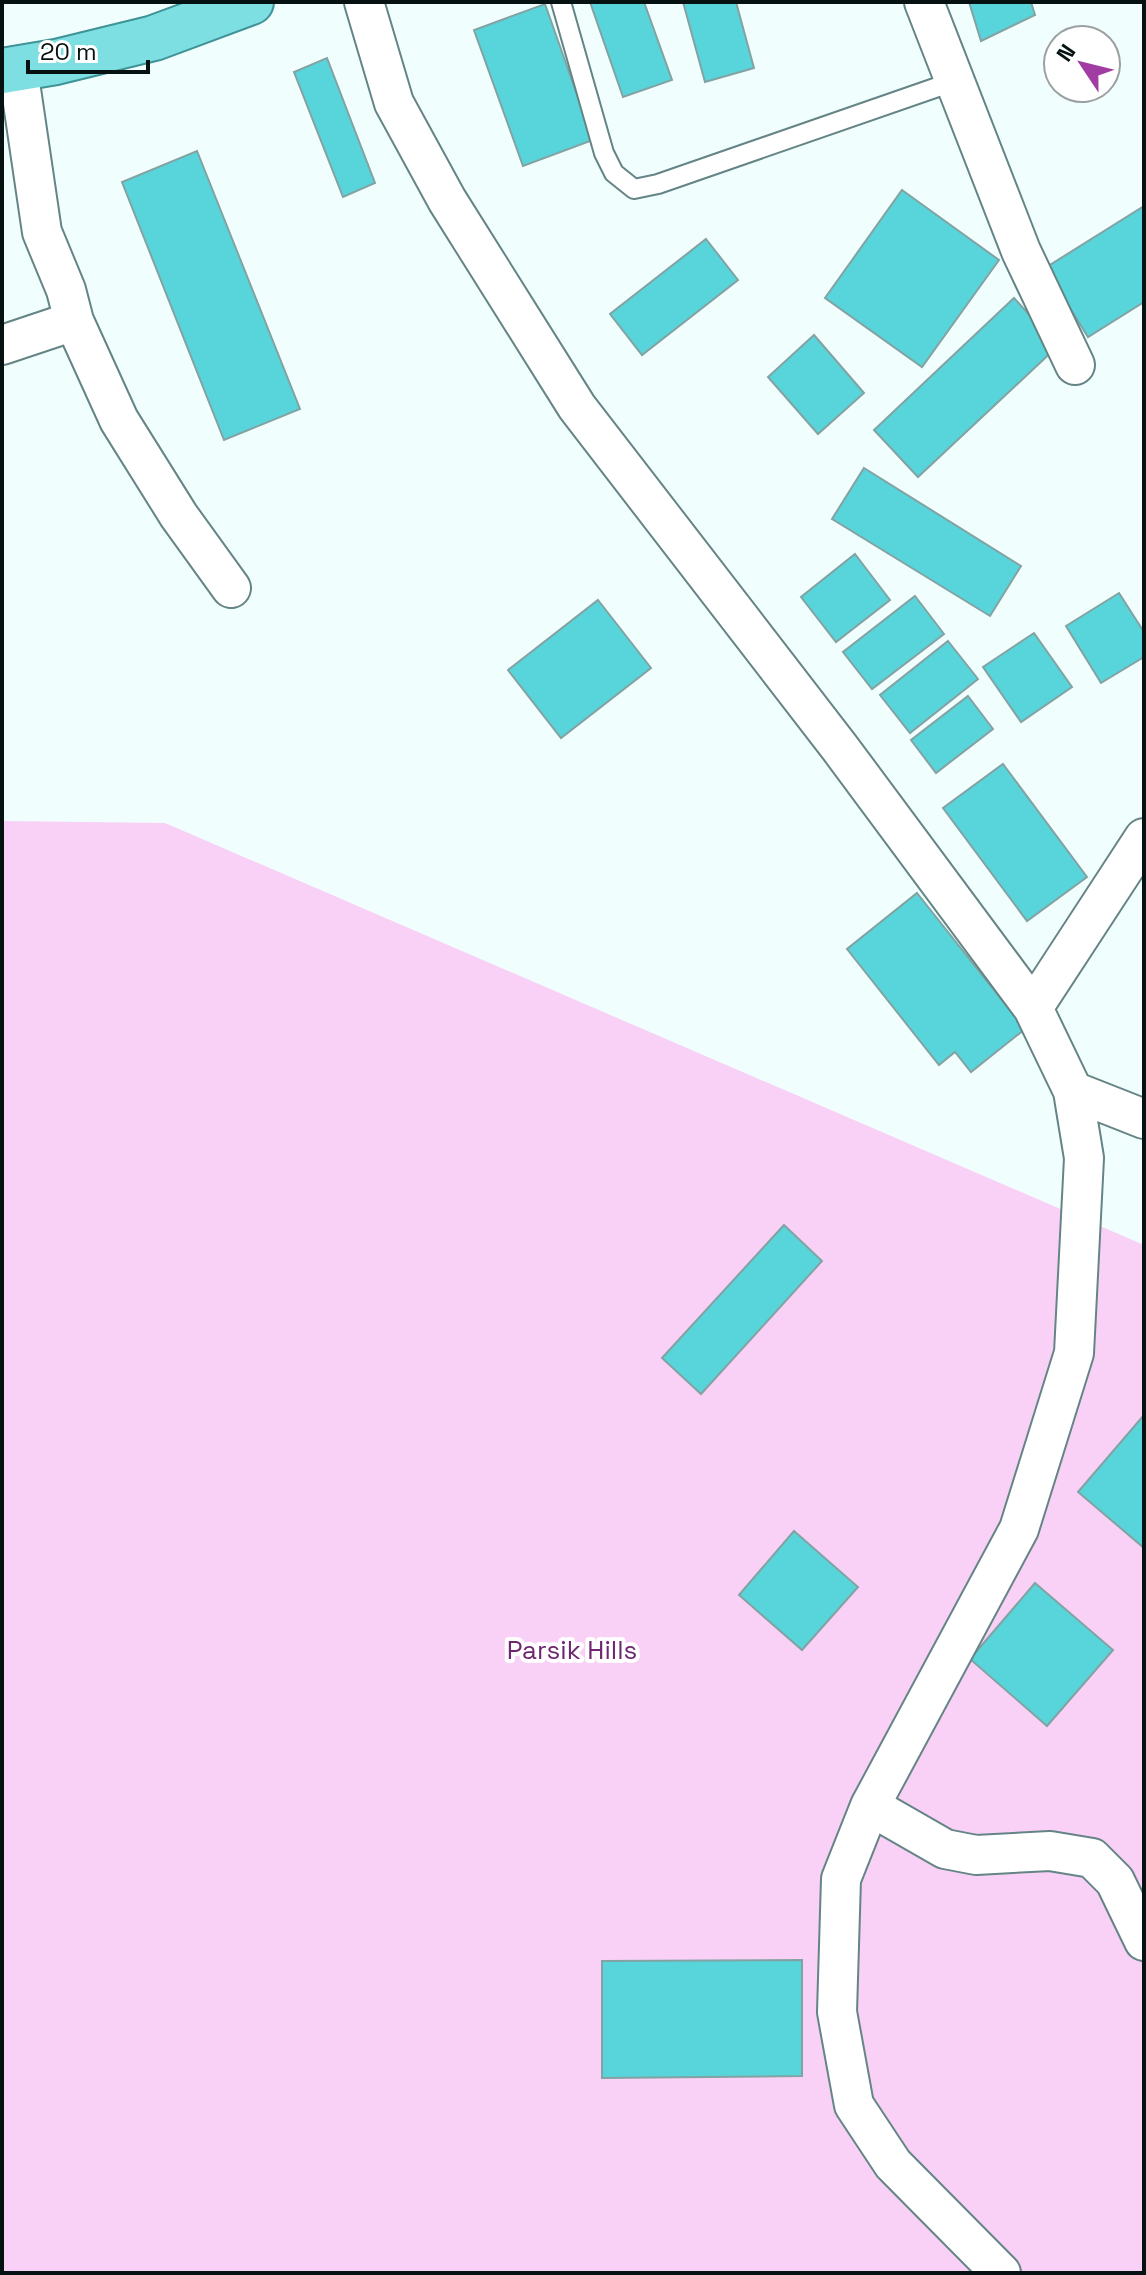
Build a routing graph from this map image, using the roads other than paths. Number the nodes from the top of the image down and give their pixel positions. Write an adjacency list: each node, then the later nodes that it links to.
1 (251, 2): 5 (highway)
2 (364, 2): 12 (street)
3 (561, 2): 6 (lane)
4 (924, 2): 6 (street)
5 (10, 70): 7 (street)
6 (955, 81): 9 (street)
7 (74, 321): 8 (street); 10 (street)
8 (2, 345)
9 (1075, 365)
10 (231, 588)
11 (1144, 838): 12 (street)
12 (1033, 1008): 13 (street)
13 (1073, 1091): 14 (street); 15 (street)
14 (1144, 1119)
15 (870, 1806): 16 (street); 17 (street)
16 (1144, 1941)
17 (1001, 2273)

